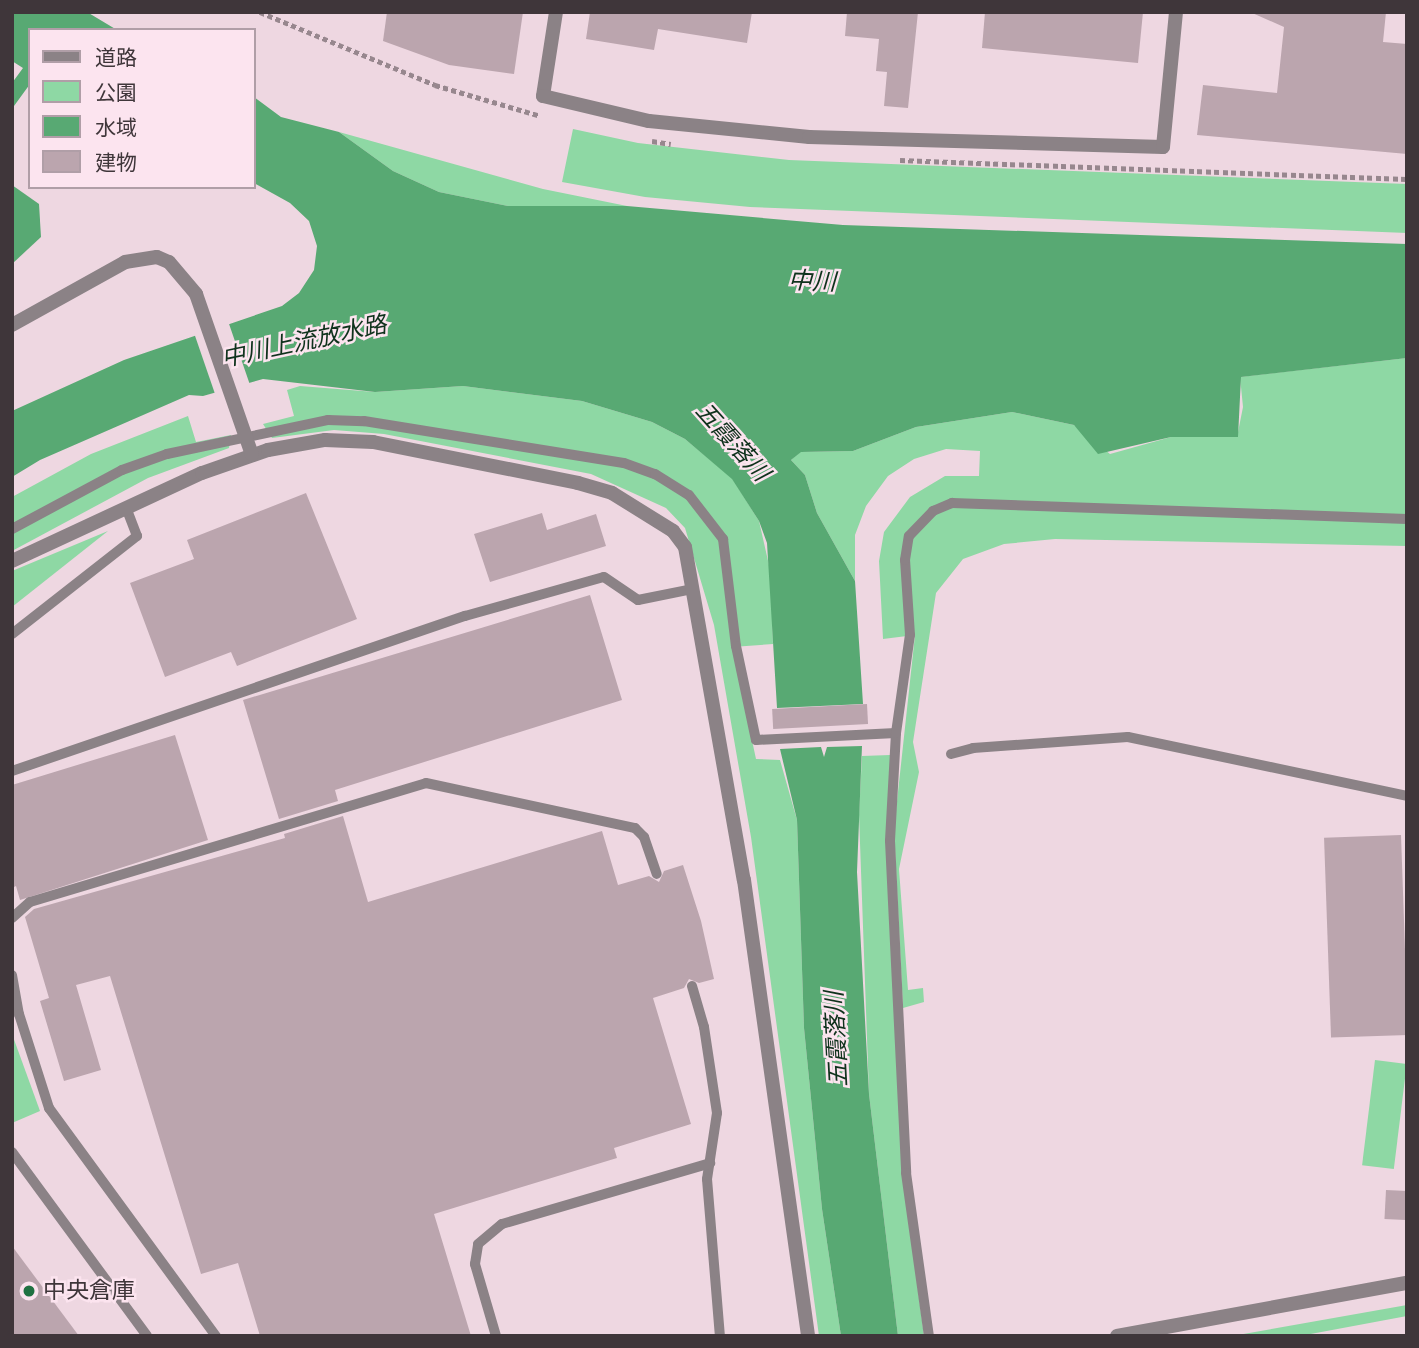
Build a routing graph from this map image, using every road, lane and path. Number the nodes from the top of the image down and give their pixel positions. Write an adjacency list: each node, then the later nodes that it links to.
1 (556, 12): 2 (street)
2 (1176, 12)
3 (12, 325): 4 (street)
4 (245, 435): 5 (street); 8 (lane); 12 (lane)
5 (252, 455): 6 (street); 10 (street)
6 (127, 510): 9 (street); 11 (lane)
7 (1407, 519): 12 (lane)
8 (12, 529)
9 (12, 561)
10 (692, 589): 14 (lane); 27 (street)
11 (12, 634)
12 (896, 733): 28 (lane)
13 (951, 754): 15 (lane)
14 (12, 771)
15 (1407, 796)
16 (657, 874): 17 (lane)
17 (12, 918)
18 (12, 975): 24 (lane)
19 (692, 986): 21 (lane)
20 (12, 1152): 23 (lane)
21 (710, 1163): 25 (lane); 26 (lane)
22 (1407, 1283): 29 (street)
23 (147, 1336)
24 (216, 1336)
25 (496, 1336)
26 (720, 1336)
27 (808, 1336)
28 (929, 1336)
29 (1117, 1336)

